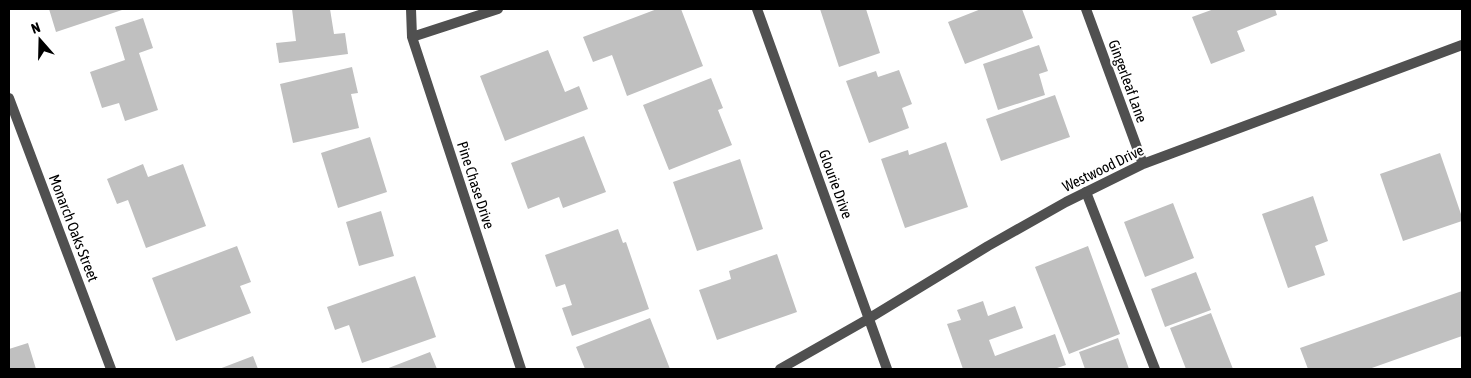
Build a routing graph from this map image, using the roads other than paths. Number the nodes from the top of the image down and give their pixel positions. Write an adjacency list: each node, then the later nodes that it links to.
1 (411, 9): 5 (street, Pine Chase Drive)
2 (498, 9): 5 (street)
3 (757, 9): 10 (street, Glourie Drive)
4 (1086, 9): 8 (street, Gingerleaf Lane)
5 (412, 37): 12 (street, Pine Chase Drive)
6 (1462, 45): 8 (street, Westwood Drive)
7 (9, 98): 11 (street, Monarch Oaks Street)
8 (1142, 164): 9 (street, Westwood Drive)
9 (1086, 192): 10 (street, Westwood Drive); 15 (street)
10 (868, 319): 13 (street, Westwood Drive); 14 (street, Glourie Drive)
11 (111, 369)
12 (521, 369)
13 (780, 369)
14 (886, 369)
15 (1155, 369)

